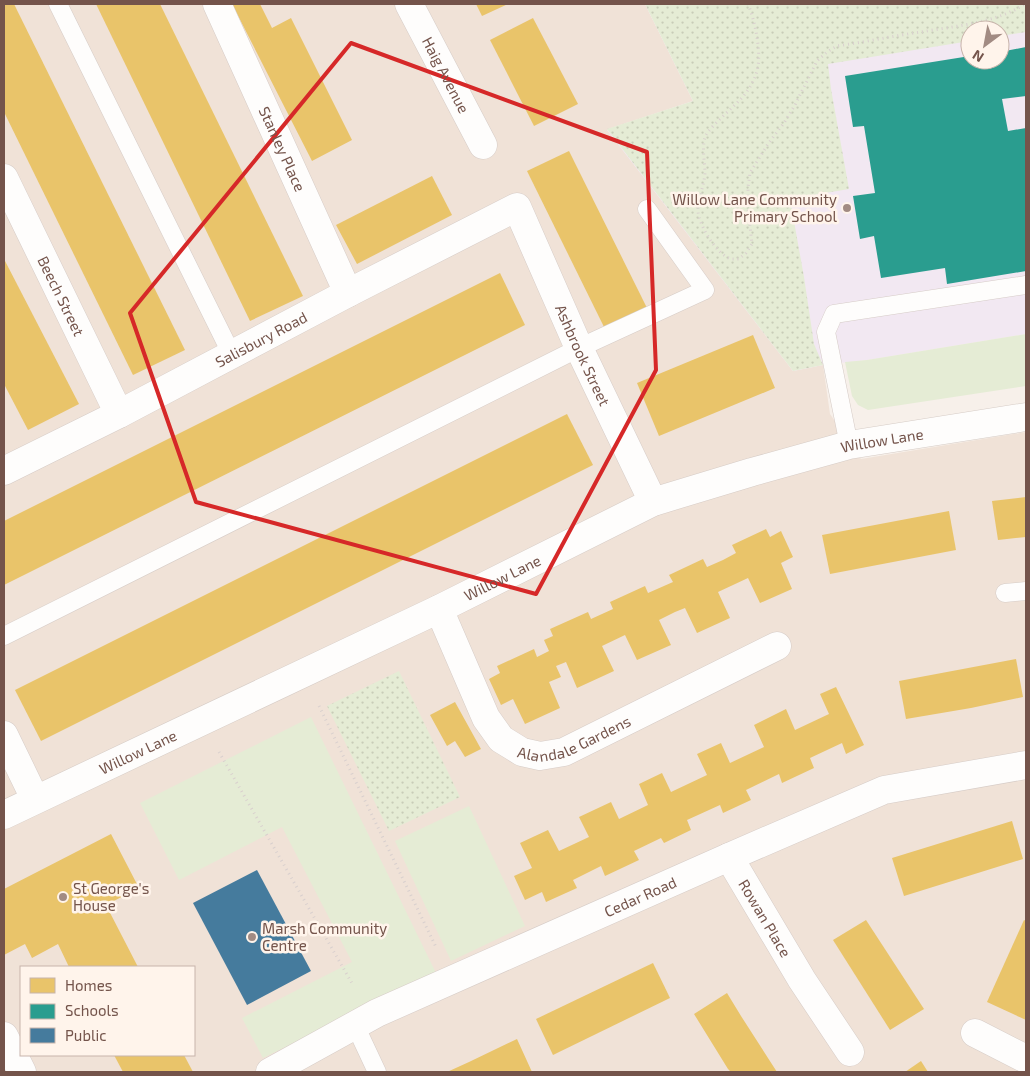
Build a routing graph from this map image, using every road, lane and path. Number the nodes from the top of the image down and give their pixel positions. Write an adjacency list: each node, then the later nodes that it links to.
1 (58, 4): 13 (lane)
2 (218, 4): 11 (street, Stanley Place)
3 (409, 4): 6 (street, Haig Avenue)
4 (748, 4): 5 (path)
5 (1025, 4)
6 (483, 145)
7 (4, 178): 14 (street, Beech Street)
8 (517, 207): 11 (street, Salisbury Road); 12 (street, Ashbrook Street)
9 (647, 209): 12 (lane)
10 (1026, 284): 16 (lane)
11 (348, 293): 13 (street, Salisbury Road)
12 (579, 348): 18 (street, Ashbrook Street); 22 (lane)
13 (232, 355): 14 (street, Salisbury Road)
14 (119, 414): 17 (street, Salisbury Road)
15 (1026, 417): 16 (street, Willow Lane)
16 (849, 445): 18 (street, Willow Lane)
17 (4, 470)
18 (653, 502): 21 (street, Willow Lane)
19 (1026, 591): 20 (lane)
20 (1005, 593)
21 (439, 609): 23 (street, Alandale Gardens); 24 (street, Willow Lane)
22 (4, 636)
23 (777, 646)
24 (303, 673): 25 (street, Willow Lane); 31 (path)
25 (201, 721): 28 (street, Willow Lane); 32 (path)
26 (4, 736): 28 (street)
27 (1026, 765): 30 (street, Cedar Road)
28 (35, 799): 29 (street, Willow Lane)
29 (4, 815)
30 (729, 857): 31 (street, Cedar Road); 35 (street, Rowan Place)
31 (452, 979): 32 (street, Cedar Road)
32 (363, 1021): 38 (street, Cedar Road); 39 (lane)
33 (975, 1033): 36 (street)
34 (4, 1036): 37 (street)
35 (850, 1052)
36 (1020, 1062)
37 (22, 1072)
38 (270, 1072)
39 (377, 1072)

